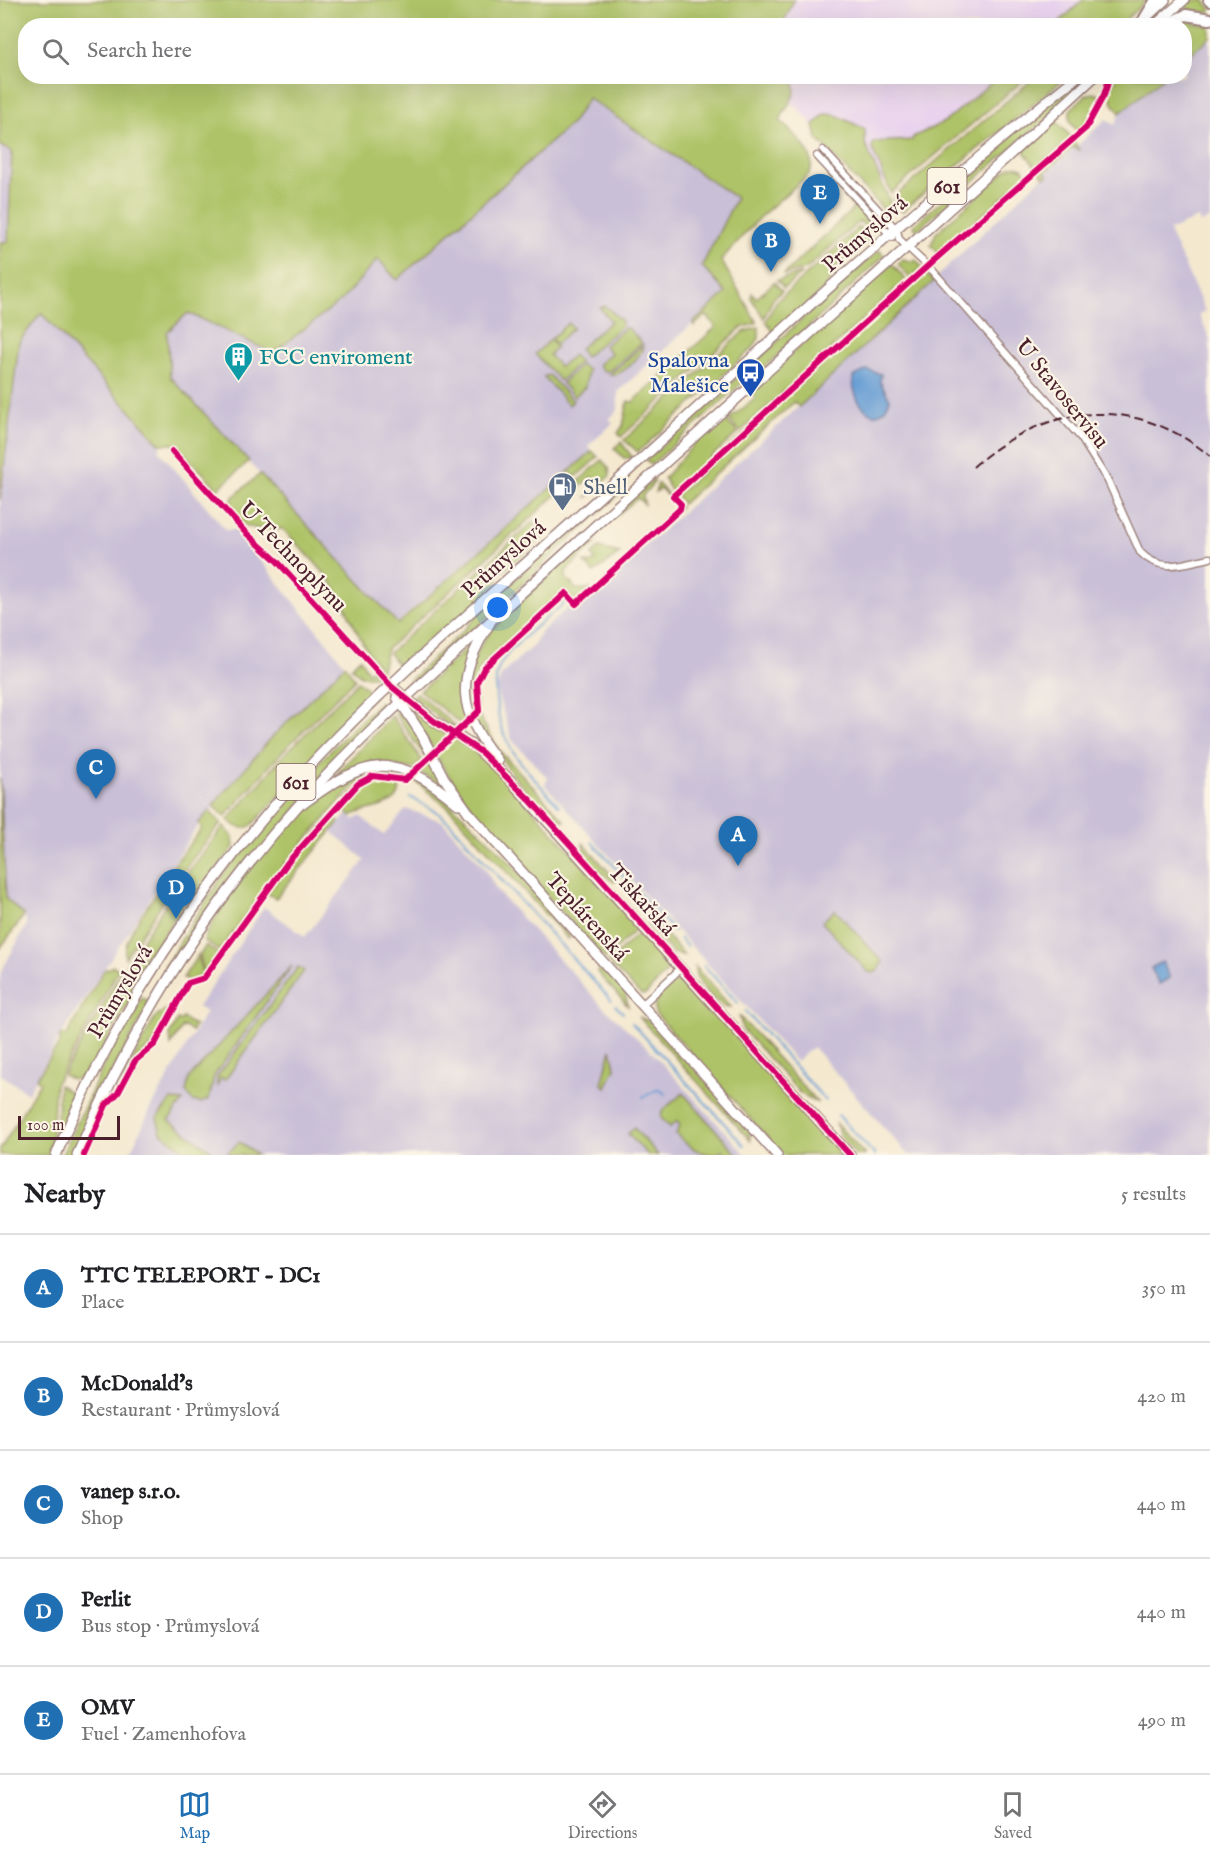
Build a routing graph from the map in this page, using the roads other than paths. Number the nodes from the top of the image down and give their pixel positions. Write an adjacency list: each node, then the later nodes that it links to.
1 (1156, 0): 4 (highway)
2 (1165, 0): 5 (main road)
3 (1184, 0): 6 (main road)
4 (1147, 18)
5 (1149, 18)
6 (1153, 18)
7 (1179, 18): 8 (highway)
8 (1210, 19)
9 (1068, 84): 14 (main road, Průmyslová / 601)
10 (1087, 84): 14 (main road, Průmyslová / 601)
11 (823, 150): 14 (street, U Stavoservisu)
12 (817, 156): 13 (street)
13 (889, 236): 14 (main road, Průmyslová / 601); 18 (main road, Průmyslová / 601)
14 (901, 238): 16 (street, U Stavoservisu); 17 (main road, Průmyslová / 601)
15 (172, 451): 18 (street, U Technoplynu)
16 (1210, 558)
17 (492, 620): 19 (main road, Průmyslová / 601); 20 (main road)
18 (391, 686): 19 (main road, Teplárenská); 25 (main road, Průmyslová / 601)
19 (403, 700): 20 (main road, Tiskařská); 21 (main road, Průmyslová / 601); 22 (main road, Teplárenská)
20 (530, 801): 23 (main road, Tiskařská)
21 (296, 808): 22 (main road); 26 (main road, Průmyslová / 601)
22 (469, 813): 24 (main road, Teplárenská)
23 (681, 968): 24 (street); 28 (main road, Tiskařská)
24 (642, 1005): 27 (main road, Teplárenská)
25 (56, 1155)
26 (77, 1155)
27 (777, 1155)
28 (850, 1155)

